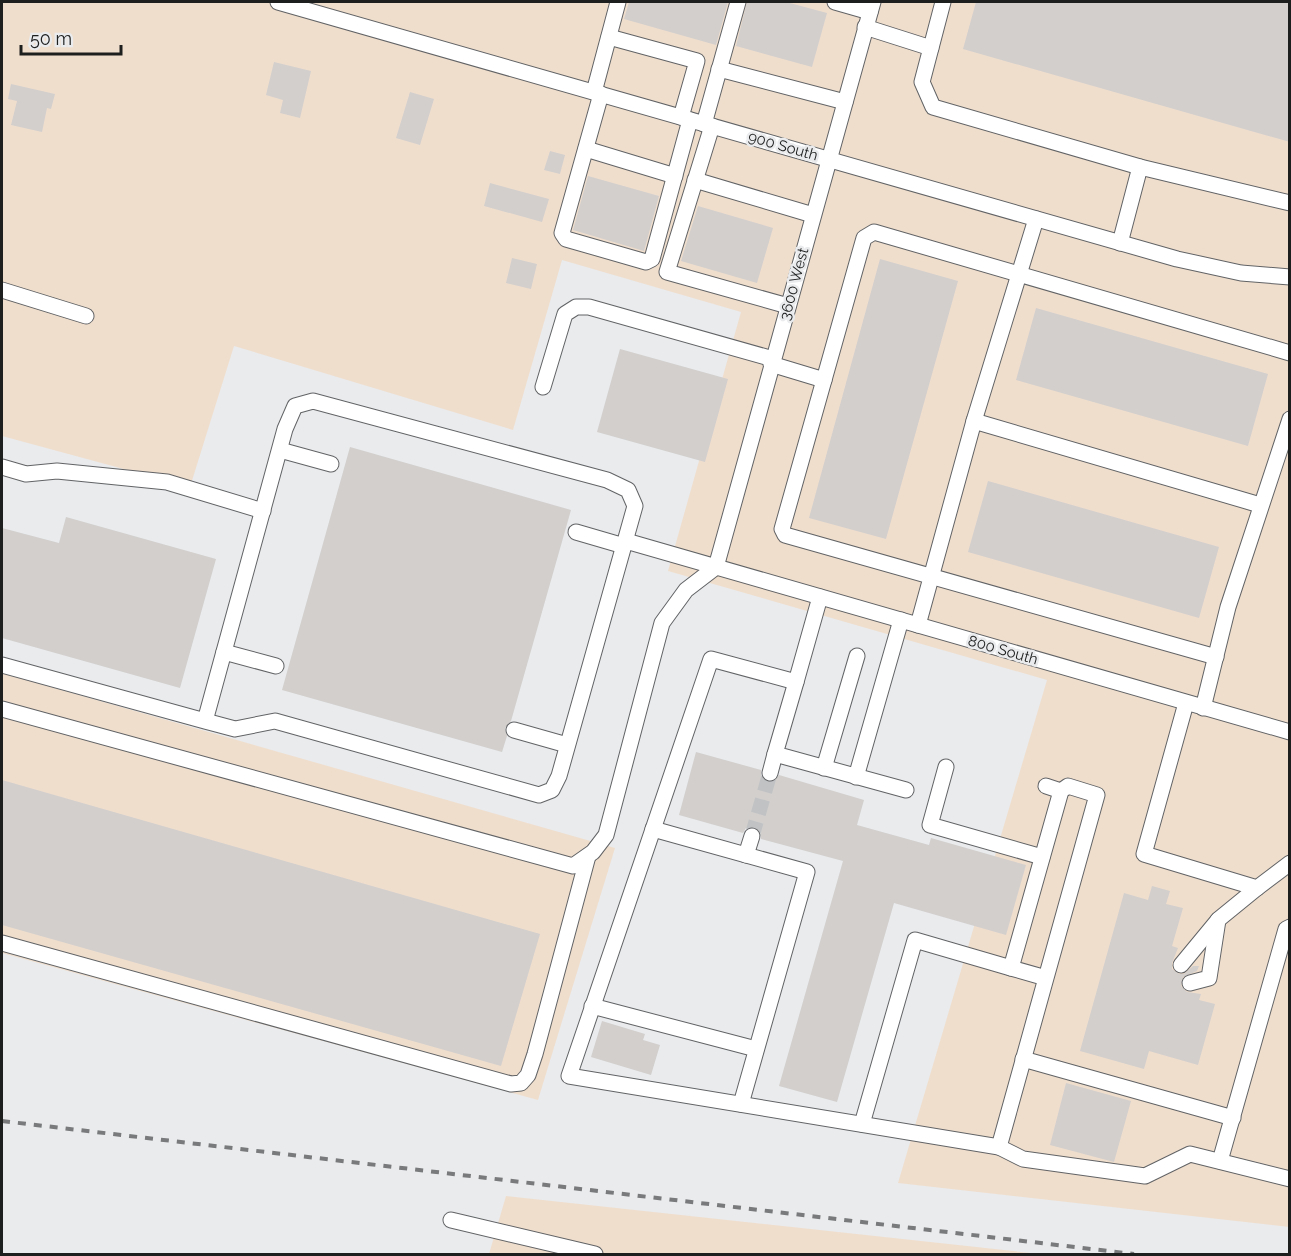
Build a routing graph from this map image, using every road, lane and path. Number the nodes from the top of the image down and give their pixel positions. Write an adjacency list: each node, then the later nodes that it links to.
1 (278, 2): 6 (street, 900 South)
2 (618, 2): 9 (street)
3 (738, 2): 11 (street)
4 (835, 2): 7 (street)
5 (944, 2): 10 (street)
6 (317, 7): 12 (street, 900 South)
7 (871, 7): 8 (street, 3600 West)
8 (866, 27): 10 (street); 13 (street, 3600 West)
9 (609, 37): 12 (street); 14 (street)
10 (931, 48): 17 (street)
11 (719, 69): 13 (street); 14 (street)
12 (598, 93): 14 (street, 900 South); 15 (street)
13 (844, 102): 16 (street, 3600 West)
14 (697, 122): 16 (street, 900 South); 18 (street); 19 (street)
15 (586, 149): 18 (street); 18 (street)
16 (828, 159): 21 (street, 3600 West); 22 (street, 900 South)
17 (1140, 167): 20 (street); 23 (street)
18 (675, 176)
19 (695, 180): 21 (street); 27 (street)
20 (1290, 203)
21 (813, 215): 27 (street, 3600 West)
22 (1036, 219): 23 (street, 900 South); 24 (street)
23 (1120, 243): 25 (street, 900 South)
24 (1019, 274): 29 (street); 31 (street); 34 (street)
25 (1290, 277)
26 (2, 290): 28 (street)
27 (788, 306): 30 (street, 3600 West)
28 (86, 316)
29 (1290, 353)
30 (772, 361): 31 (street); 32 (street); 42 (street, 3600 West)
31 (824, 380): 43 (street)
32 (543, 387)
33 (1290, 419): 38 (street)
34 (974, 421): 38 (street); 43 (street)
35 (280, 450): 36 (street); 39 (street); 41 (street)
36 (331, 464)
37 (2, 467): 39 (street)
38 (1260, 505): 49 (street)
39 (264, 511): 47 (street)
40 (576, 532): 41 (street, 800 South)
41 (625, 543): 42 (street, 800 South); 59 (street)
42 (716, 567): 44 (street, 800 South); 71 (street)
43 (932, 576): 46 (street); 49 (street)
44 (820, 597): 45 (street, 800 South); 52 (street)
45 (901, 620): 46 (street, 800 South); 64 (street)
46 (918, 625): 53 (street, 800 South)
47 (224, 652): 51 (street); 56 (street)
48 (856, 656): 62 (street)
49 (1216, 657): 54 (street)
50 (2, 665): 56 (street)
51 (276, 666)
52 (796, 682): 60 (street); 68 (street)
53 (1186, 703): 54 (street, 800 South); 74 (street)
54 (1203, 708): 58 (street, 800 South)
55 (2, 709): 71 (street)
56 (205, 721): 59 (street)
57 (514, 730): 59 (street)
58 (1290, 732)
59 (567, 745)
60 (776, 754): 62 (street); 63 (street)
61 (946, 767): 72 (street)
62 (824, 768): 64 (street)
63 (770, 773)
64 (856, 777): 66 (street)
65 (1046, 786): 67 (street)
66 (906, 790)
67 (1061, 791): 72 (street); 80 (street)
68 (653, 829): 70 (street); 82 (street)
69 (752, 836): 70 (street)
70 (746, 855): 83 (street)
71 (588, 856): 77 (street)
72 (1042, 857): 79 (street)
73 (1290, 863): 74 (street)
74 (1257, 888): 75 (street)
75 (1219, 919): 78 (street); 81 (street)
76 (1290, 927): 86 (street)
77 (2, 943)
78 (1180, 965)
79 (1011, 968): 80 (street); 87 (street)
80 (1046, 978): 84 (street)
81 (1190, 983)
82 (592, 1006): 83 (street); 85 (street)
83 (756, 1049): 85 (street)
84 (1023, 1059): 86 (street); 88 (street)
85 (741, 1104): 87 (street)
86 (1233, 1118): 89 (street)
87 (862, 1124): 88 (street)
88 (999, 1147): 89 (street)
89 (1220, 1161): 90 (street)
90 (1290, 1179)
91 (451, 1221): 92 (street)
92 (596, 1254)

